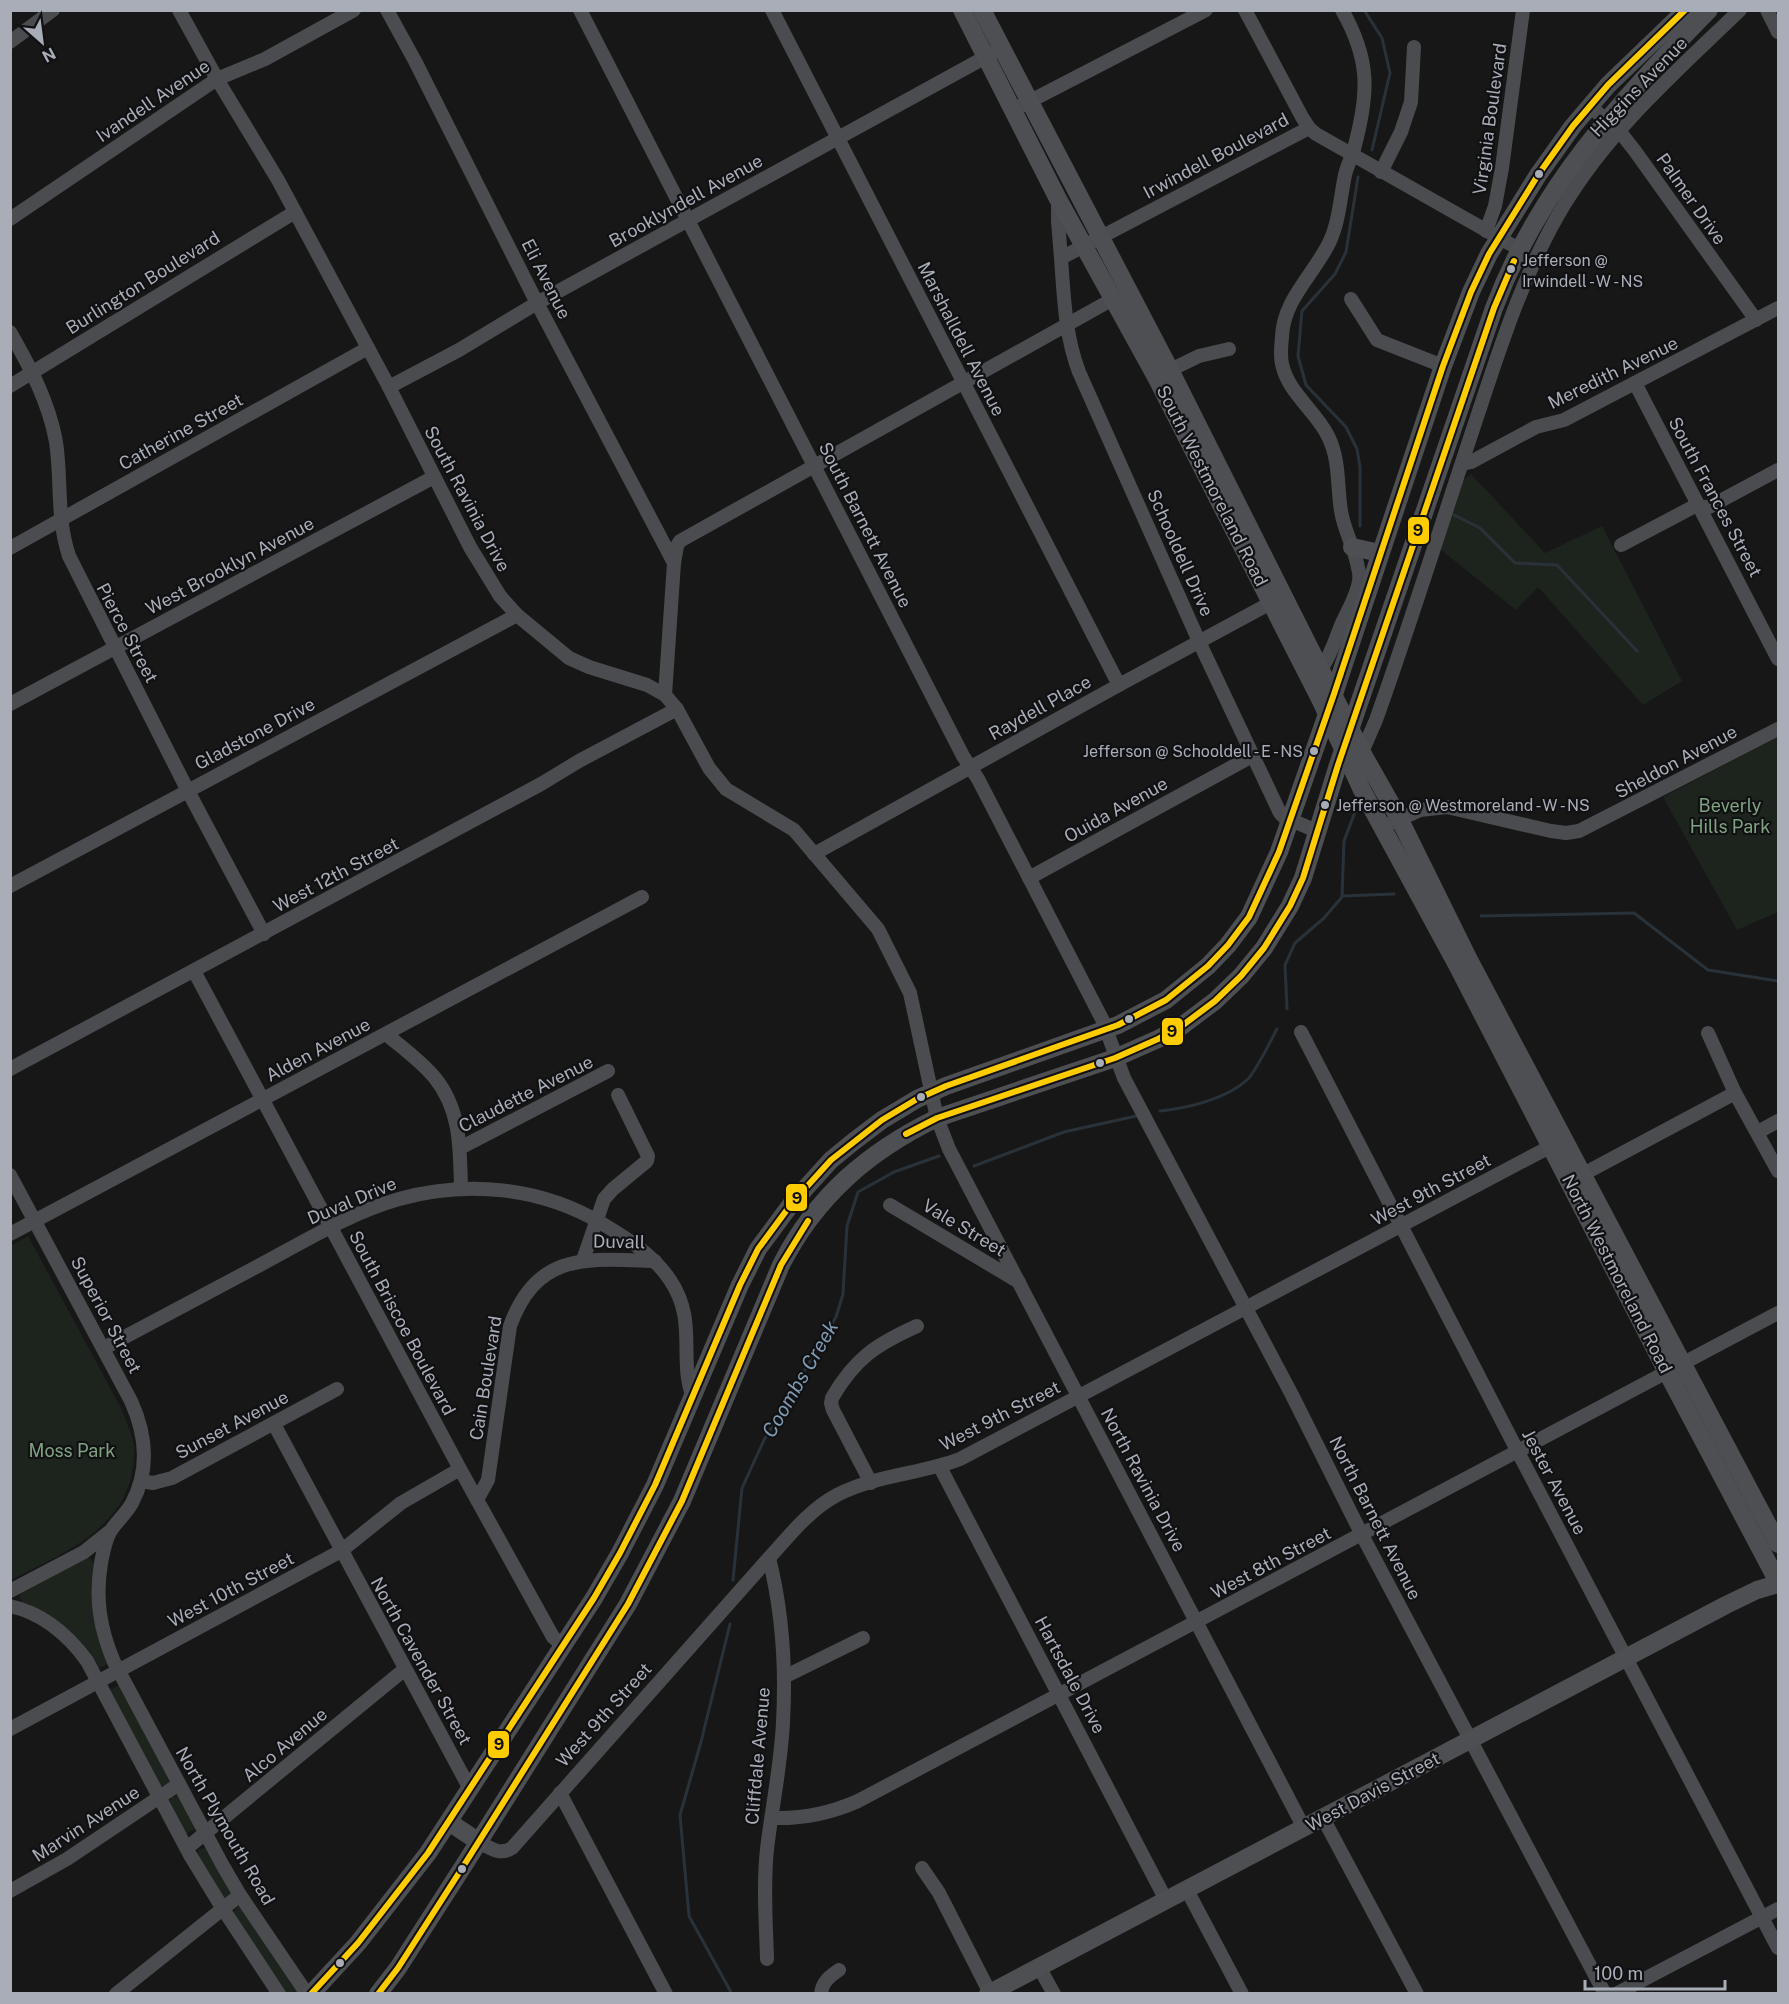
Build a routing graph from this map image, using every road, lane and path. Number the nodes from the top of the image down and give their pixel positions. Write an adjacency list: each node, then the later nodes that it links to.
1 (53, 10): 18 (street)
2 (179, 10): 21 (street, South Ravinia Drive)
3 (354, 10): 21 (street, Ivandell Avenue)
4 (387, 10): 40 (street, Eli Avenue)
5 (580, 10): 32 (street, South Barnett Avenue)
6 (772, 10): 26 (street, Marshalldell Avenue)
7 (962, 10): 20 (main road, South Westmoreland Road)
8 (982, 10): 20 (main road, South Westmoreland Road)
9 (1206, 10): 23 (street)
10 (1245, 10): 25 (street)
11 (1342, 10): 27 (street)
12 (1523, 10): 33 (street, Virginia Boulevard)
13 (1708, 10): 16 (main road)
14 (1740, 10): 24 (street, Higgins Avenue)
15 (1767, 10): 17 (street)
16 (1686, 18): 22 (main road); 24 (main road)
17 (1779, 32)
18 (10, 42)
19 (1414, 46): 28 (street)
20 (993, 53): 23 (main road, South Westmoreland Road); 26 (street, Brooklyndell Avenue)
21 (216, 79): 30 (street, South Ravinia Drive); 31 (street, Ivandell Avenue)
22 (1589, 105): 24 (street, Palmer Drive); 33 (main road)
23 (1021, 106): 29 (main road, South Westmoreland Road); 34 (main road, South Westmoreland Road)
24 (1612, 126): 36 (main road); 42 (street, Palmer Drive); 54 (street, Higgins Avenue)
25 (1309, 128): 27 (street, Irwindell Boulevard); 34 (street, Irwindell Boulevard)
26 (837, 138): 32 (street, Brooklyndell Avenue); 50 (street, Marshalldell Avenue)
27 (1352, 156): 28 (street, Irwindell Boulevard); 61 (street)
28 (1381, 172): 33 (street, Irwindell Boulevard)
29 (1058, 199): 35 (main road, South Westmoreland Road); 37 (street, Schooldell Drive)
30 (295, 212): 45 (street, South Ravinia Drive); 48 (street, Burlington Boulevard)
31 (10, 219)
32 (689, 221): 40 (street, Brooklyndell Avenue); 55 (street, South Barnett Avenue)
33 (1492, 234): 36 (street, Irwindell Boulevard); 47 (main road)
34 (1100, 238): 35 (street, Irwindell Boulevard); 49 (main road, South Westmoreland Road)
35 (1084, 246): 37 (street); 38 (main road, South Westmoreland Road)
36 (1519, 249): 81 (main road)
37 (1061, 258): 43 (street, Schooldell Drive)
38 (1113, 299): 43 (street); 49 (main road, South Westmoreland Road)
39 (1352, 299): 47 (street)
40 (537, 303): 53 (street, Brooklyndell Avenue); 64 (street, Eli Avenue)
41 (1779, 308): 42 (street, Meredith Avenue)
42 (1756, 320): 51 (street, Meredith Avenue)
43 (1066, 325): 50 (street); 69 (street, Schooldell Drive)
44 (10, 332): 48 (street, Pierce Street)
45 (368, 348): 53 (street, South Ravinia Drive); 59 (street, Catherine Street)
46 (1229, 349): 49 (street)
47 (1443, 366): 63 (main road)
48 (33, 373): 52 (street, Burlington Boulevard); 59 (street, Pierce Street)
49 (1163, 374): 65 (main road, South Westmoreland Road)
50 (964, 383): 55 (street); 74 (street, Marshalldell Avenue)
51 (1635, 383): 54 (street, Meredith Avenue); 58 (street, South Frances Street)
52 (10, 386)
53 (389, 387): 57 (street, South Ravinia Drive)
54 (1462, 464): 82 (street, Higgins Avenue)
55 (815, 466): 64 (street); 84 (street, South Barnett Avenue)
56 (1779, 471): 58 (street)
57 (434, 477): 66 (street, South Ravinia Drive); 70 (street, West Brooklyn Avenue)
58 (1700, 507): 60 (street); 67 (street, South Frances Street)
59 (60, 520): 62 (street, Catherine Street); 70 (street, Pierce Street)
60 (1621, 545)
61 (1352, 547): 63 (main road); 68 (street)
62 (10, 548)
63 (1380, 553): 75 (main road)
64 (674, 563): 76 (street)
65 (1278, 599): 69 (street, Raydell Place); 71 (main road, South Westmoreland Road); 79 (main road, South Westmoreland Road)
66 (517, 615): 76 (street, South Ravinia Drive); 86 (street, Gladstone Drive)
67 (1773, 633): 72 (street, South Frances Street)
68 (1336, 637): 71 (street); 73 (street)
69 (1199, 641): 74 (street, Raydell Place); 83 (street, Schooldell Drive)
70 (115, 648): 77 (street, West Brooklyn Avenue); 86 (street, Pierce Street)
71 (1312, 649): 73 (main road, South Westmoreland Road)
72 (1779, 659)
73 (1322, 668): 75 (main road, South Westmoreland Road)
74 (1119, 685): 84 (street, Raydell Place)
75 (1334, 694): 79 (main road); 81 (main road, South Westmoreland Road)
76 (665, 695): 78 (street, South Ravinia Drive)
77 (10, 704)
78 (676, 709): 92 (street, South Ravinia Drive); 96 (street, West 12th Street)
79 (1327, 714): 82 (main road, South Westmoreland Road); 89 (main road)
80 (1779, 729): 88 (street, Sheldon Avenue)
81 (1351, 730): 82 (main road)
82 (1351, 753): 85 (main road, South Westmoreland Road); 87 (main road); 88 (main road, South Westmoreland Road)
83 (1252, 756): 89 (street, Schooldell Drive); 93 (street, Ouida Avenue)
84 (971, 767): 92 (street, Raydell Place); 93 (street, South Barnett Avenue)
85 (1362, 790): 87 (main road); 90 (main road, South Westmoreland Road)
86 (188, 791): 94 (street, Gladstone Drive); 96 (street, Pierce Street)
87 (1328, 798): 91 (main road)
88 (1400, 818): 90 (street, Sheldon Avenue); 97 (main road, South Westmoreland Road)
89 (1290, 819): 91 (street, Schooldell Drive); 99 (main road)
90 (1382, 827): 97 (main road, South Westmoreland Road)
91 (1319, 832): 103 (main road)
92 (814, 854): 106 (street, South Ravinia Drive)
93 (1029, 878): 99 (street, South Barnett Avenue)
94 (10, 886)
95 (642, 897): 102 (street, Alden Avenue)
96 (264, 934): 98 (street, West 12th Street)
97 (1463, 961): 113 (main road, North Westmoreland Road)
98 (194, 971): 104 (street, West 12th Street); 109 (street, South Briscoe Boulevard)
99 (1106, 1029): 103 (street, South Barnett Avenue); 106 (main road)
100 (1301, 1032): 123 (street, Jester Avenue)
101 (1708, 1033): 107 (street)
102 (387, 1035): 109 (street, Alden Avenue); 114 (street)
103 (1115, 1058): 110 (main road); 129 (street, North Barnett Avenue)
104 (10, 1069)
105 (608, 1071): 114 (street, Claudette Avenue)
106 (933, 1092): 110 (street, South Ravinia Drive); 136 (main road)
107 (1735, 1093): 112 (street); 118 (street)
108 (618, 1095): 121 (street)
109 (262, 1100): 122 (street, Alden Avenue); 124 (street, South Briscoe Boulevard)
110 (938, 1118): 115 (street, South Ravinia Drive); 137 (main road)
111 (1779, 1121): 112 (street)
112 (1758, 1132): 116 (street)
113 (1559, 1142): 118 (main road, North Westmoreland Road); 123 (street, West 9th Street)
114 (460, 1148): 119 (street)
115 (949, 1149): 128 (street, North Ravinia Drive)
116 (1779, 1172)
117 (10, 1175): 122 (street, Superior Street)
118 (1577, 1178): 133 (main road, North Westmoreland Road)
119 (461, 1189): 121 (street, Duval Drive); 124 (street, Duval Drive)
120 (890, 1205): 128 (street, Vale Street)
121 (596, 1220): 126 (street); 127 (street, Duval Drive)
122 (35, 1221): 125 (street, Alden Avenue); 132 (street, Superior Street)
123 (1402, 1225): 129 (street, West 9th Street); 139 (street, Jester Avenue)
124 (330, 1227): 132 (street, Duval Drive); 141 (street, South Briscoe Boulevard)
125 (10, 1234)
126 (583, 1260): 127 (street, Duvall); 144 (street, Cain Boulevard)
127 (655, 1261): 136 (street, Duval Drive)
128 (1020, 1282): 135 (street, North Ravinia Drive)
129 (1246, 1308): 135 (street, West 9th Street); 146 (street, North Barnett Avenue)
130 (1779, 1313): 133 (street, West 8th Street)
131 (917, 1326): 143 (street)
132 (104, 1348): 142 (street, Superior Street)
133 (1675, 1368): 139 (street, West 8th Street); 147 (main road, North Westmoreland Road); 152 (main road, North Westmoreland Road)
134 (337, 1389): 138 (street, Sunset Avenue)
135 (1079, 1396): 140 (street, West 9th Street); 155 (street, North Ravinia Drive)
136 (693, 1398): 137 (main road); 157 (main road)
137 (721, 1411): 175 (main road)
138 (274, 1424): 142 (street, Sunset Avenue); 149 (street, North Cavender Street)
139 (1518, 1452): 146 (street, West 8th Street); 158 (street, Jester Avenue)
140 (940, 1467): 143 (street, West 9th Street); 163 (street, Hartsdale Drive)
141 (460, 1469): 144 (street, South Briscoe Boulevard); 149 (street, West 10th Street)
142 (141, 1480): 145 (street, Superior Street)
143 (871, 1483): 150 (street, West 9th Street)
144 (477, 1500): 157 (street, South Briscoe Boulevard)
145 (111, 1531): 148 (street); 151 (street, North Plymouth Road)
146 (1362, 1534): 155 (street, West 8th Street); 165 (street, North Barnett Avenue)
147 (1779, 1544)
148 (89, 1549): 151 (street); 153 (street)
149 (341, 1551): 159 (street, North Cavender Street); 160 (street, West 10th Street)
150 (769, 1558): 161 (street, Cliffdale Avenue); 168 (street, West 9th Street)
151 (101, 1566): 160 (street, North Plymouth Road)
152 (1777, 1577): 158 (main road, West Davis Street)
153 (14, 1590): 154 (street)
154 (14, 1607): 162 (street)
155 (1197, 1622): 163 (street, West 8th Street); 173 (street, North Ravinia Drive)
156 (863, 1638): 161 (street)
157 (563, 1646): 167 (main road)
158 (1627, 1658): 165 (main road, West Davis Street); 184 (street, Jester Avenue)
159 (405, 1669): 167 (street, North Cavender Street); 174 (street, Alco Avenue)
160 (119, 1671): 162 (street, West 10th Street); 166 (street, North Plymouth Road)
161 (784, 1677): 170 (street, Cliffdale Avenue)
162 (99, 1682): 164 (street, West 10th Street); 169 (street)
163 (1060, 1695): 170 (street, West 8th Street); 181 (street, Hartsdale Drive)
164 (10, 1729)
165 (1472, 1739): 171 (main road, West Davis Street); 200 (street, North Barnett Avenue)
166 (179, 1784): 169 (street, Marvin Avenue); 174 (street, North Plymouth Road)
167 (470, 1789): 172 (main road)
168 (560, 1793): 175 (street, West 9th Street); 195 (street)
169 (160, 1797): 176 (street); 179 (street, Marvin Avenue)
170 (772, 1818): 186 (street, Cliffdale Avenue)
171 (1323, 1818): 173 (main road, West Davis Street); 199 (street)
172 (449, 1822): 175 (main road); 193 (main road)
173 (1304, 1828): 178 (main road, West Davis Street)
174 (206, 1833): 176 (street, Alco Avenue); 180 (street, North Plymouth Road)
175 (479, 1842): 194 (main road)
176 (187, 1848): 182 (street)
177 (922, 1868): 189 (street)
178 (1187, 1890): 181 (main road, West Davis Street); 198 (street)
179 (10, 1891)
180 (240, 1895): 182 (street); 192 (street, North Plymouth Road)
181 (1166, 1900): 187 (main road, West Davis Street)
182 (223, 1909): 190 (street); 191 (street)
183 (1779, 1909): 184 (street)
184 (1763, 1917): 185 (street, Jester Avenue); 201 (street)
185 (1779, 1948)
186 (767, 1959)
187 (1039, 1967): 189 (main road, West Davis Street); 197 (street)
188 (839, 1970): 196 (street)
189 (989, 1993)
190 (116, 1994)
191 (279, 1994)
192 (307, 1994)
193 (311, 1994)
194 (378, 1994)
195 (666, 1994)
196 (820, 1994)
197 (1054, 1994)
198 (1242, 1994)
199 (1416, 1994)
200 (1605, 1994)
201 (1616, 1994)

